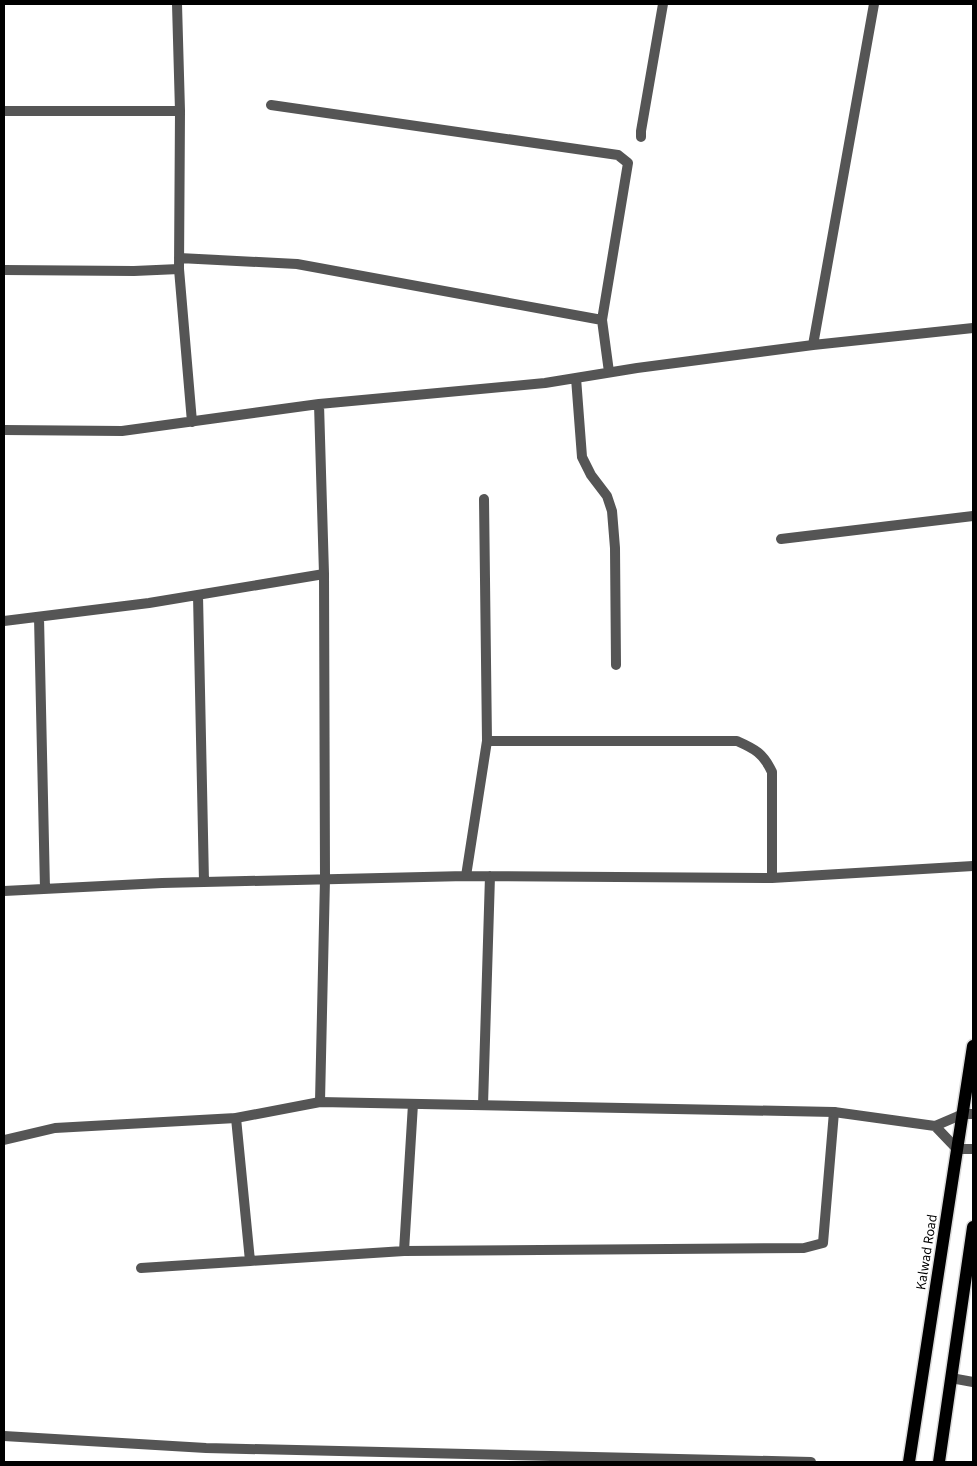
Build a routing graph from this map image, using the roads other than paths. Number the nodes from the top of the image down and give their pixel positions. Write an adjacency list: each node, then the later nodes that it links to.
1 (176, 4): 6 (street)
2 (663, 4): 7 (street)
3 (874, 4): 12 (street)
4 (270, 105): 10 (street)
5 (4, 111): 6 (street)
6 (180, 111): 8 (street)
7 (641, 137)
8 (179, 263): 9 (street); 10 (street); 16 (street)
9 (4, 270)
10 (602, 320): 13 (street)
11 (973, 328): 12 (street)
12 (813, 345): 13 (street)
13 (610, 372): 14 (street)
14 (576, 378): 15 (street); 25 (street)
15 (319, 404): 16 (street); 21 (street)
16 (192, 422): 17 (street)
17 (4, 430)
18 (484, 499): 26 (street)
19 (973, 516): 20 (street)
20 (781, 538)
21 (324, 574): 22 (street); 31 (street)
22 (198, 595): 23 (street); 32 (street)
23 (39, 617): 24 (street); 33 (street)
24 (4, 621)
25 (616, 665)
26 (488, 741): 28 (street); 30 (street)
27 (973, 866): 30 (street)
28 (466, 876): 29 (street); 31 (street)
29 (490, 876): 30 (street); 38 (street)
30 (772, 878)
31 (325, 879): 32 (street); 36 (street)
32 (204, 882): 33 (street)
33 (45, 889): 34 (street)
34 (4, 891)
35 (973, 1046): 40 (main road, Kalwad Road)
36 (320, 1102): 37 (street); 41 (street)
37 (413, 1104): 38 (street); 47 (street)
38 (483, 1105): 39 (street)
39 (834, 1112): 42 (street); 47 (street)
40 (968, 1114): 42 (street); 44 (main road, Kalwad Road)
41 (236, 1118): 43 (street); 48 (street)
42 (934, 1126): 44 (street)
43 (4, 1140)
44 (957, 1149): 45 (street); 54 (main road, Kalwad Road)
45 (973, 1149)
46 (973, 1227): 50 (main road)
47 (404, 1251): 48 (street)
48 (250, 1261): 49 (street)
49 (140, 1268)
50 (951, 1378): 51 (street); 55 (main road)
51 (973, 1382)
52 (4, 1436): 53 (street)
53 (811, 1462)
54 (909, 1462)
55 (939, 1462)

